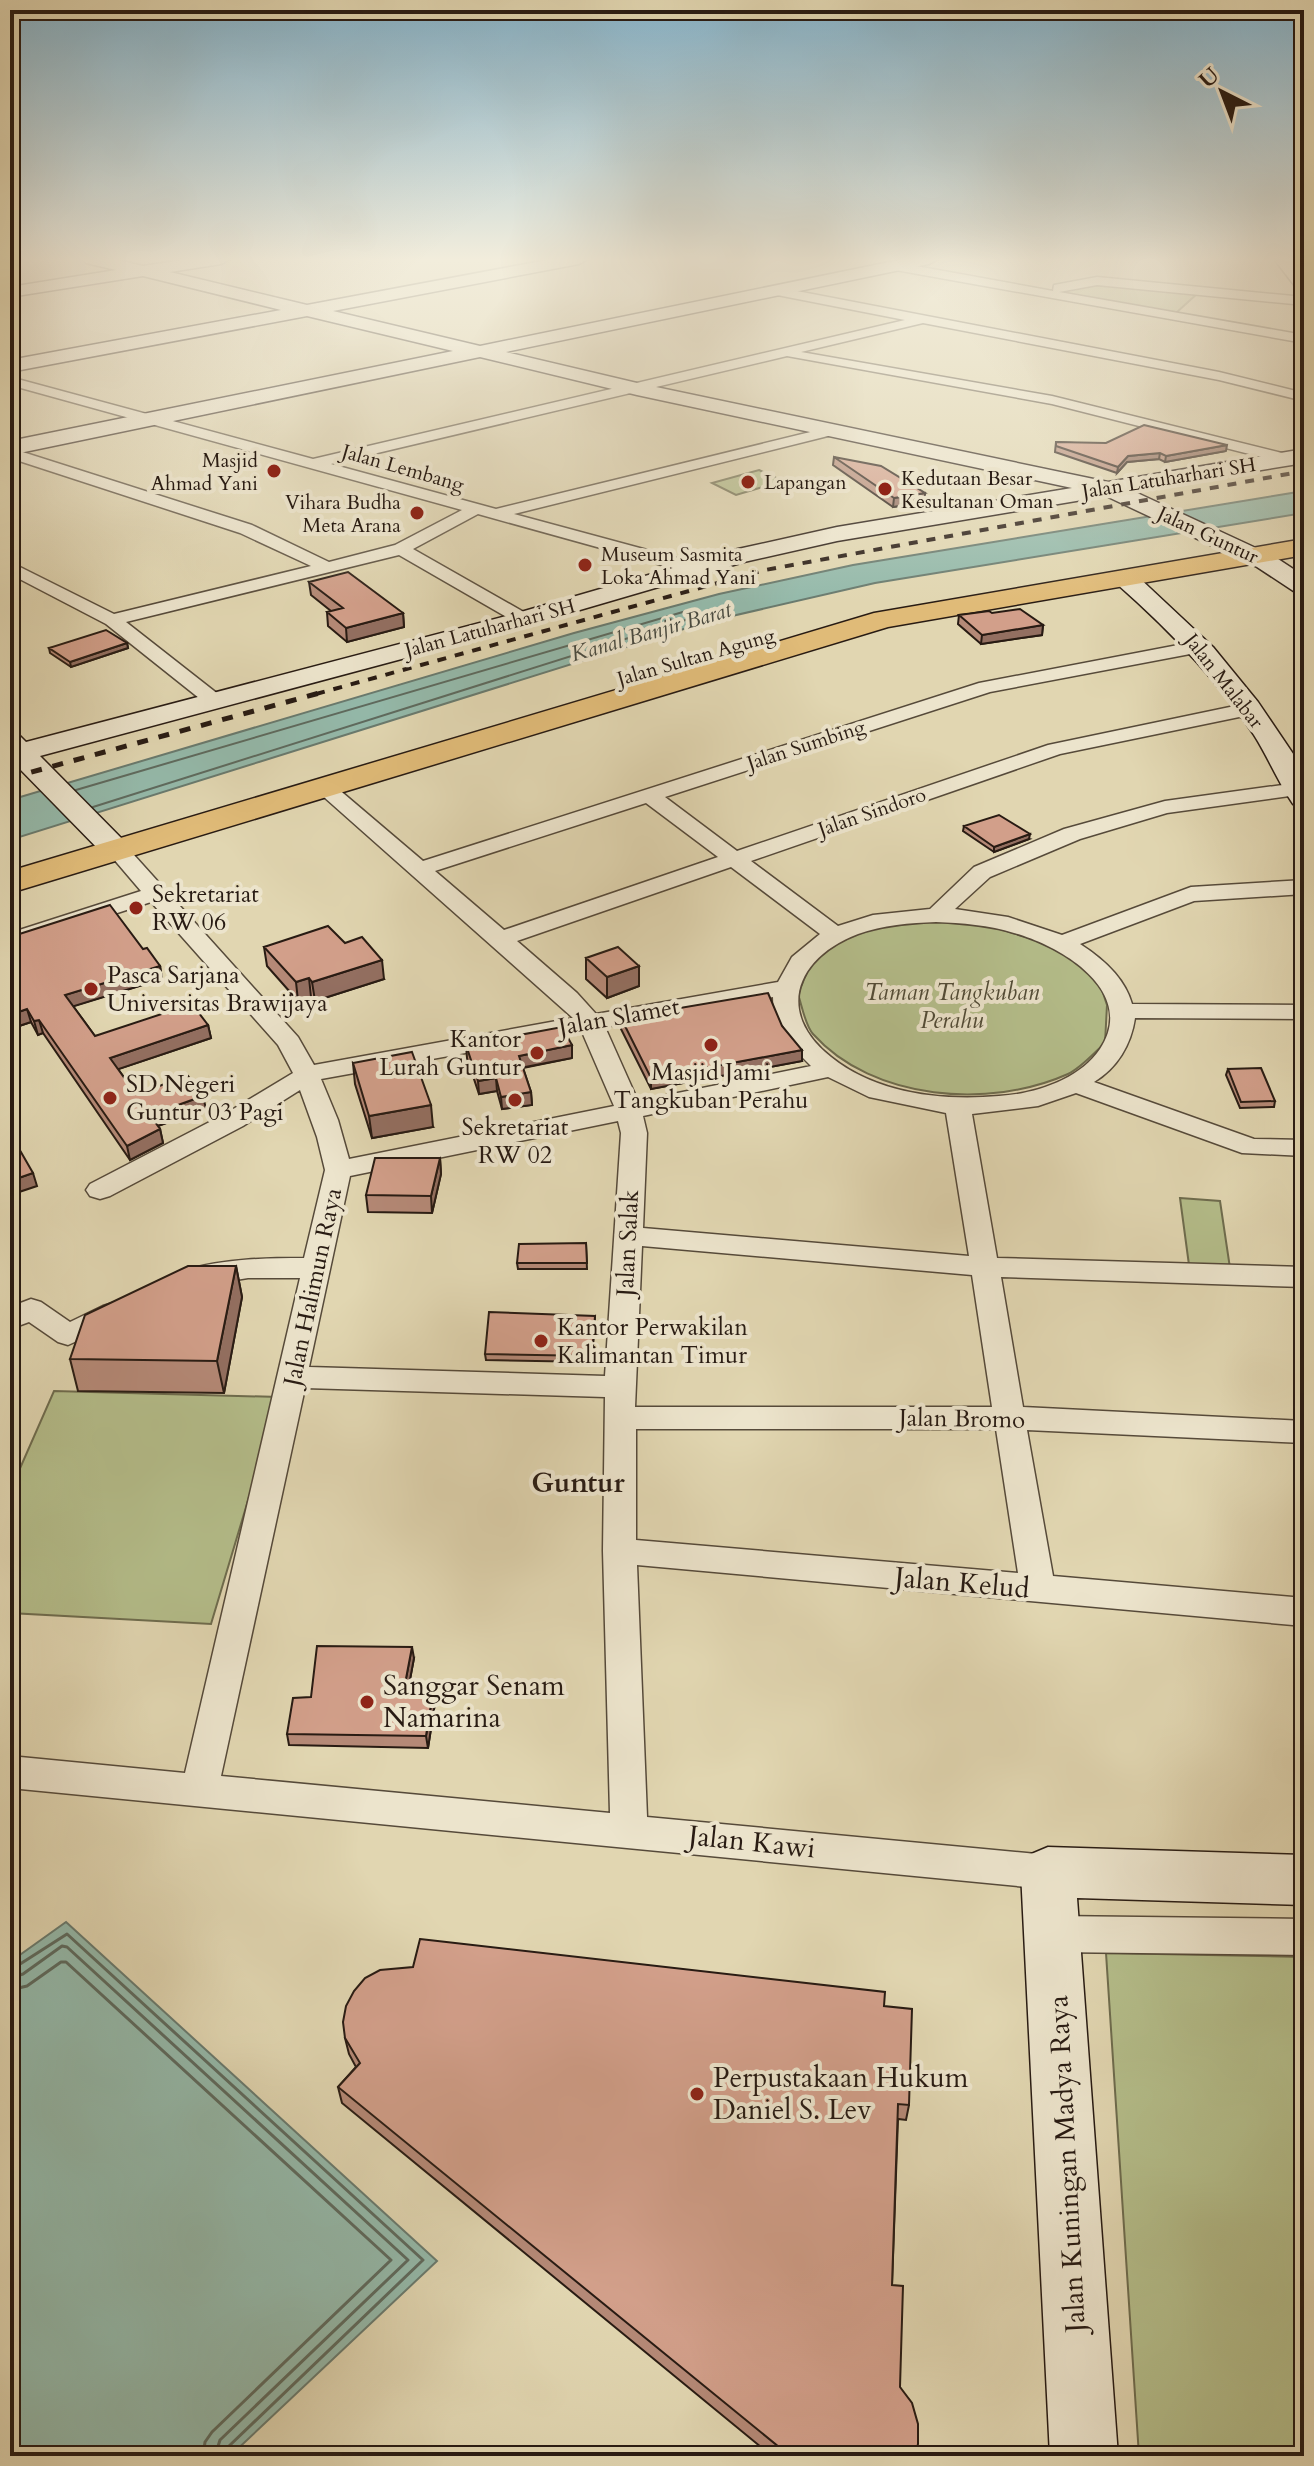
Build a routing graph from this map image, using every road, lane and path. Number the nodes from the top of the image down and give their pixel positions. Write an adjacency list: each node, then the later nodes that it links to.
1 (370, 374): 9 (street)
2 (576, 374): 7 (street)
3 (696, 374): 7 (street)
4 (901, 374): 12 (street)
5 (1209, 374): 8 (street)
6 (10, 381): 9 (street, Jalan Lembang)
7 (637, 389): 10 (street); 13 (street)
8 (1304, 397)
9 (150, 420): 11 (street); 13 (street, Jalan Lembang)
10 (835, 430): 14 (street); 17 (street)
11 (10, 450): 23 (street)
12 (1296, 457): 15 (street, Jalan Latuharhari SH)
13 (315, 464): 16 (street, Jalan Lembang)
14 (1072, 488): 15 (street, Jalan Latuharhari SH); 24 (street, Jalan Latuharhari SH)
15 (1109, 489): 19 (street, Jalan Guntur)
16 (475, 509): 17 (street, Jalan Lembang); 21 (street)
17 (494, 514): 24 (street, Jalan Lembang)
18 (1304, 532): 19 (main road, Jalan Sultan Agung)
19 (1233, 546): 20 (main road, Jalan Sultan Agung); 25 (main road, Jalan Sultan Agung); 26 (main road, Jalan Sultan Agung); 27 (street, Jalan Guntur)
20 (1304, 547)
21 (401, 549): 23 (street); 28 (street)
22 (10, 567): 29 (street)
23 (329, 568): 29 (street)
24 (693, 568): 28 (street, Jalan Latuharhari SH)
25 (1126, 579): 26 (main road, Jalan Sultan Agung); 30 (street, Jalan Malabar)
26 (1076, 580): 34 (main road, Jalan Sultan Agung)
27 (1304, 587)
28 (523, 619): 31 (street, Jalan Latuharhari SH)
29 (112, 620): 31 (street)
30 (1199, 647): 32 (street, Jalan Malabar); 37 (street, Jalan Sumbing)
31 (216, 702): 33 (street, Jalan Latuharhari SH)
32 (1249, 709): 36 (street, Jalan Malabar); 39 (street, Jalan Sindoro)
33 (14, 750): 38 (street)
34 (359, 766): 35 (main road, Jalan Sultan Agung); 38 (main road, Jalan Sultan Agung)
35 (323, 786): 38 (main road, Jalan Sultan Agung); 41 (street, Jalan Salak)
36 (1302, 791): 45 (street)
37 (650, 796): 39 (street); 41 (street, Jalan Sumbing)
38 (105, 837): 40 (main road); 42 (main road); 44 (street, Jalan Halimun Raya)
39 (735, 859): 46 (street); 47 (street, Jalan Sindoro)
40 (10, 860)
41 (420, 869): 47 (street, Jalan Salak)
42 (10, 882)
43 (1304, 887): 49 (street)
44 (157, 893): 48 (street); 55 (street, Jalan Halimun Raya)
45 (936, 915): 46 (street); 49 (street)
46 (836, 935): 50 (street)
47 (501, 939): 53 (street, Jalan Salak)
48 (10, 941)
49 (1061, 943): 51 (street)
50 (787, 987): 53 (street, Jalan Slamet); 54 (street)
51 (1122, 1011): 52 (street); 56 (street)
52 (1304, 1012)
53 (591, 1023): 55 (street, Jalan Slamet); 58 (street, Jalan Salak)
54 (832, 1069): 57 (street); 58 (street)
55 (308, 1074): 60 (street, Jalan Halimun Raya); 61 (street, Jalan Slamet)
56 (1076, 1084): 57 (street); 59 (street)
57 (958, 1107): 63 (street)
58 (629, 1110): 60 (street); 62 (street, Jalan Salak)
59 (1304, 1148)
60 (338, 1170): 64 (street, Jalan Halimun Raya)
61 (100, 1190)
62 (628, 1236): 63 (street); 70 (street, Jalan Salak)
63 (984, 1267): 65 (street); 71 (street)
64 (318, 1268): 66 (street); 69 (street, Jalan Halimun Raya)
65 (1304, 1277)
66 (175, 1285)
67 (134, 1303): 68 (street)
68 (10, 1319)
69 (294, 1377): 70 (street, Jalan Bromo); 77 (street, Jalan Halimun Raya)
70 (620, 1403): 71 (street, Jalan Bromo); 73 (street, Jalan Salak)
71 (1009, 1418): 72 (street, Jalan Bromo); 74 (street)
72 (1304, 1432)
73 (620, 1551): 74 (street, Jalan Kelud); 78 (street, Jalan Salak)
74 (1038, 1590): 75 (street, Jalan Kelud)
75 (1304, 1612)
76 (10, 1772): 77 (street, Jalan Kawi)
77 (200, 1790): 78 (street, Jalan Kawi)
78 (629, 1830): 79 (street, Jalan Kawi)
79 (1048, 1872): 80 (street, Jalan Kawi); 81 (street, Jalan Kuningan Madya Raya)
80 (1304, 1880)
81 (1053, 1934): 82 (street); 83 (street, Jalan Kuningan Madya Raya)
82 (1304, 1937)
83 (1084, 2456)

